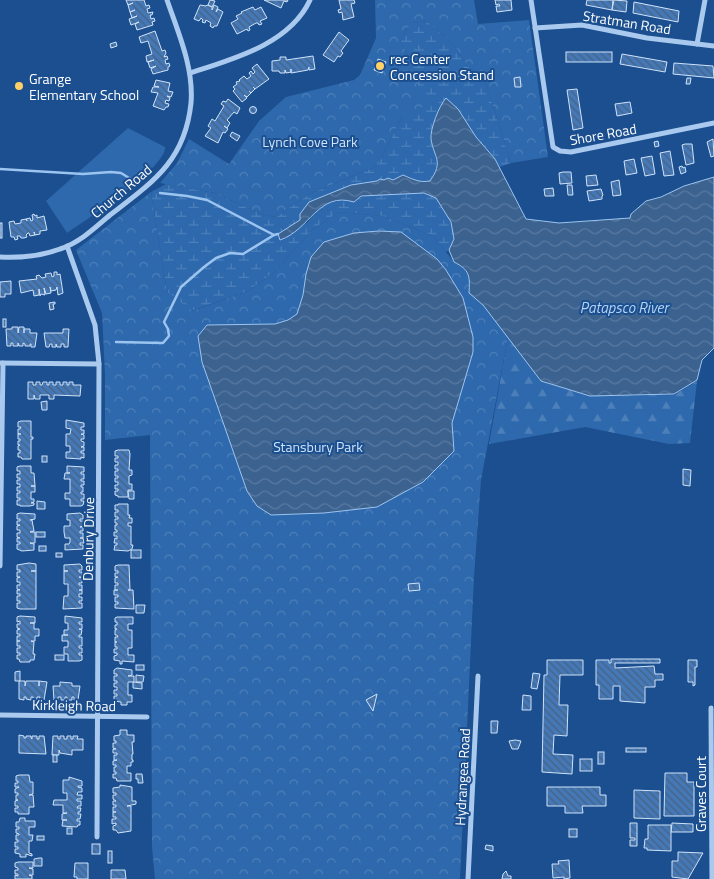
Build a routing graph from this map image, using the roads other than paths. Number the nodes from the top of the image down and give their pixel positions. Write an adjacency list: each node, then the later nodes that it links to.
1 (167, 0): 8 (street, Church Road)
2 (310, 0): 8 (street)
3 (531, 0): 5 (street, Shore Road)
4 (705, 0): 6 (street)
5 (536, 28): 6 (street, Stratman Road); 9 (street, Shore Road)
6 (697, 44): 7 (street, Stratman Road)
7 (714, 46)
8 (190, 73): 10 (street, Church Road)
9 (714, 123)
10 (67, 246): 11 (street, Church Road); 13 (street, Denbury Drive)
11 (0, 257)
12 (2, 363): 13 (street); 14 (street)
13 (99, 364): 18 (street, Denbury Drive)
14 (0, 566)
15 (478, 676): 22 (street, Hydrangea Road)
16 (711, 708): 20 (street, Graves Court)
17 (0, 715): 18 (street, Kirkleigh Road)
18 (97, 717): 19 (street, Kirkleigh Road); 21 (street, Denbury Drive)
19 (147, 717)
20 (713, 753): 23 (street, Graves Court)
21 (97, 837)
22 (468, 879)
23 (712, 879)

